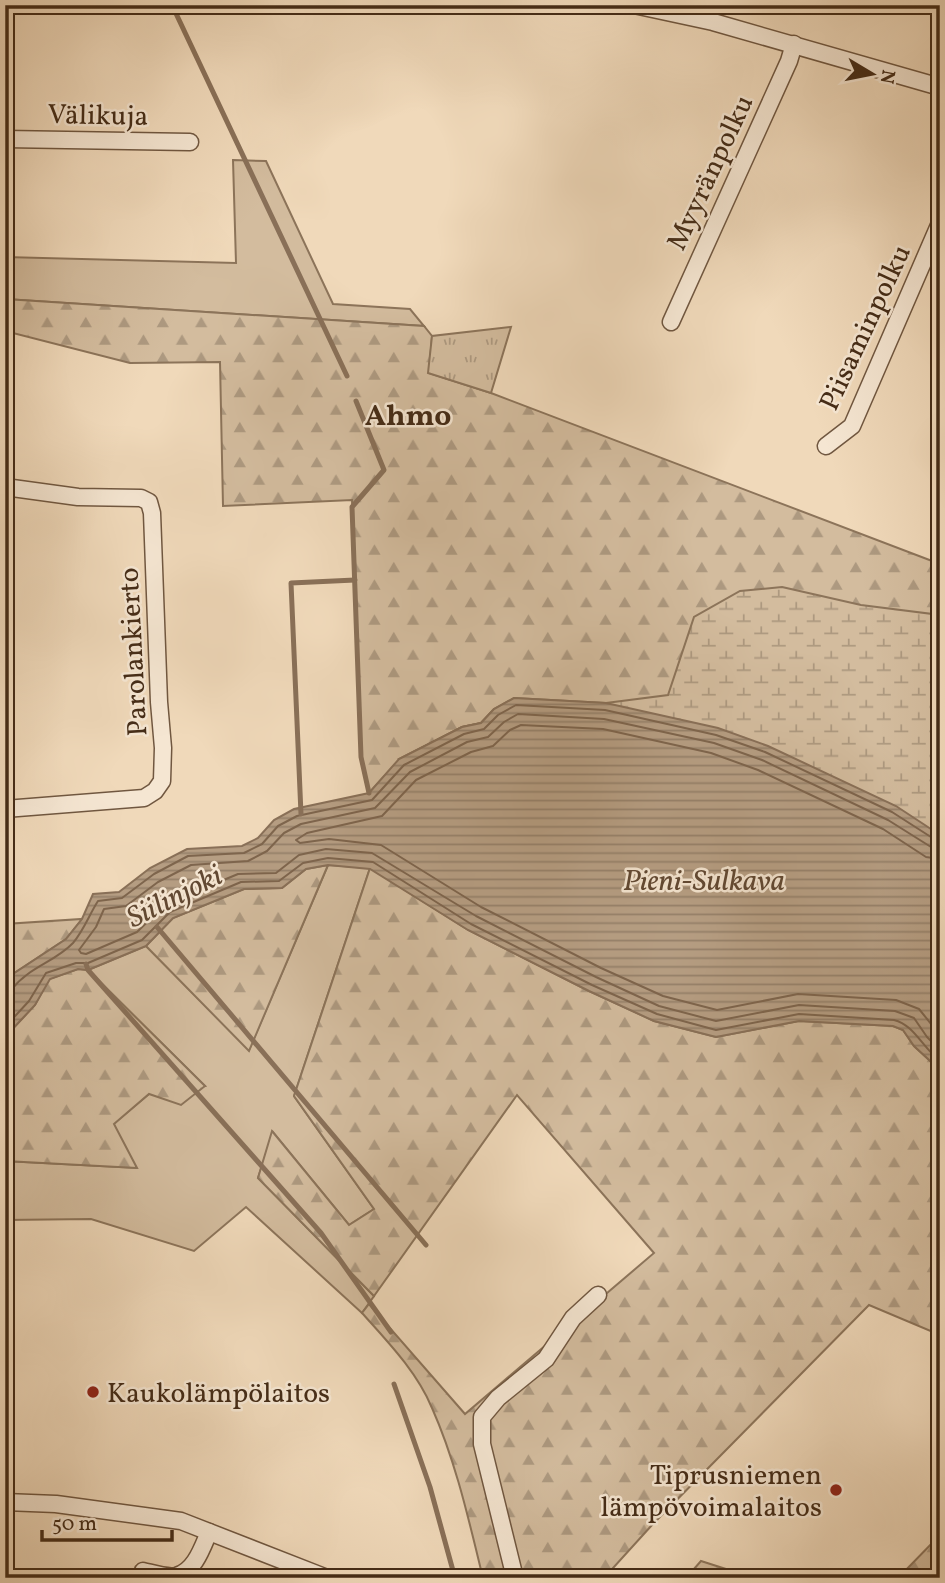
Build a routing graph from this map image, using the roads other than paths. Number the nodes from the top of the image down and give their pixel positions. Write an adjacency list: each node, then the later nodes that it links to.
1 (634, 5): 2 (street)
2 (794, 44): 3 (street); 7 (street, Myyränpolku)
3 (940, 87)
4 (5, 139): 5 (street, Välikuja)
5 (190, 142)
6 (940, 223): 8 (street, Piisaminpolku)
7 (671, 322)
8 (826, 446)
9 (5, 487): 10 (street, Parolankierto)
10 (5, 809)
11 (598, 1295): 16 (street)
12 (5, 1502): 13 (street)
13 (209, 1532): 14 (street); 15 (street)
14 (143, 1571)
15 (327, 1578)
16 (515, 1578)

